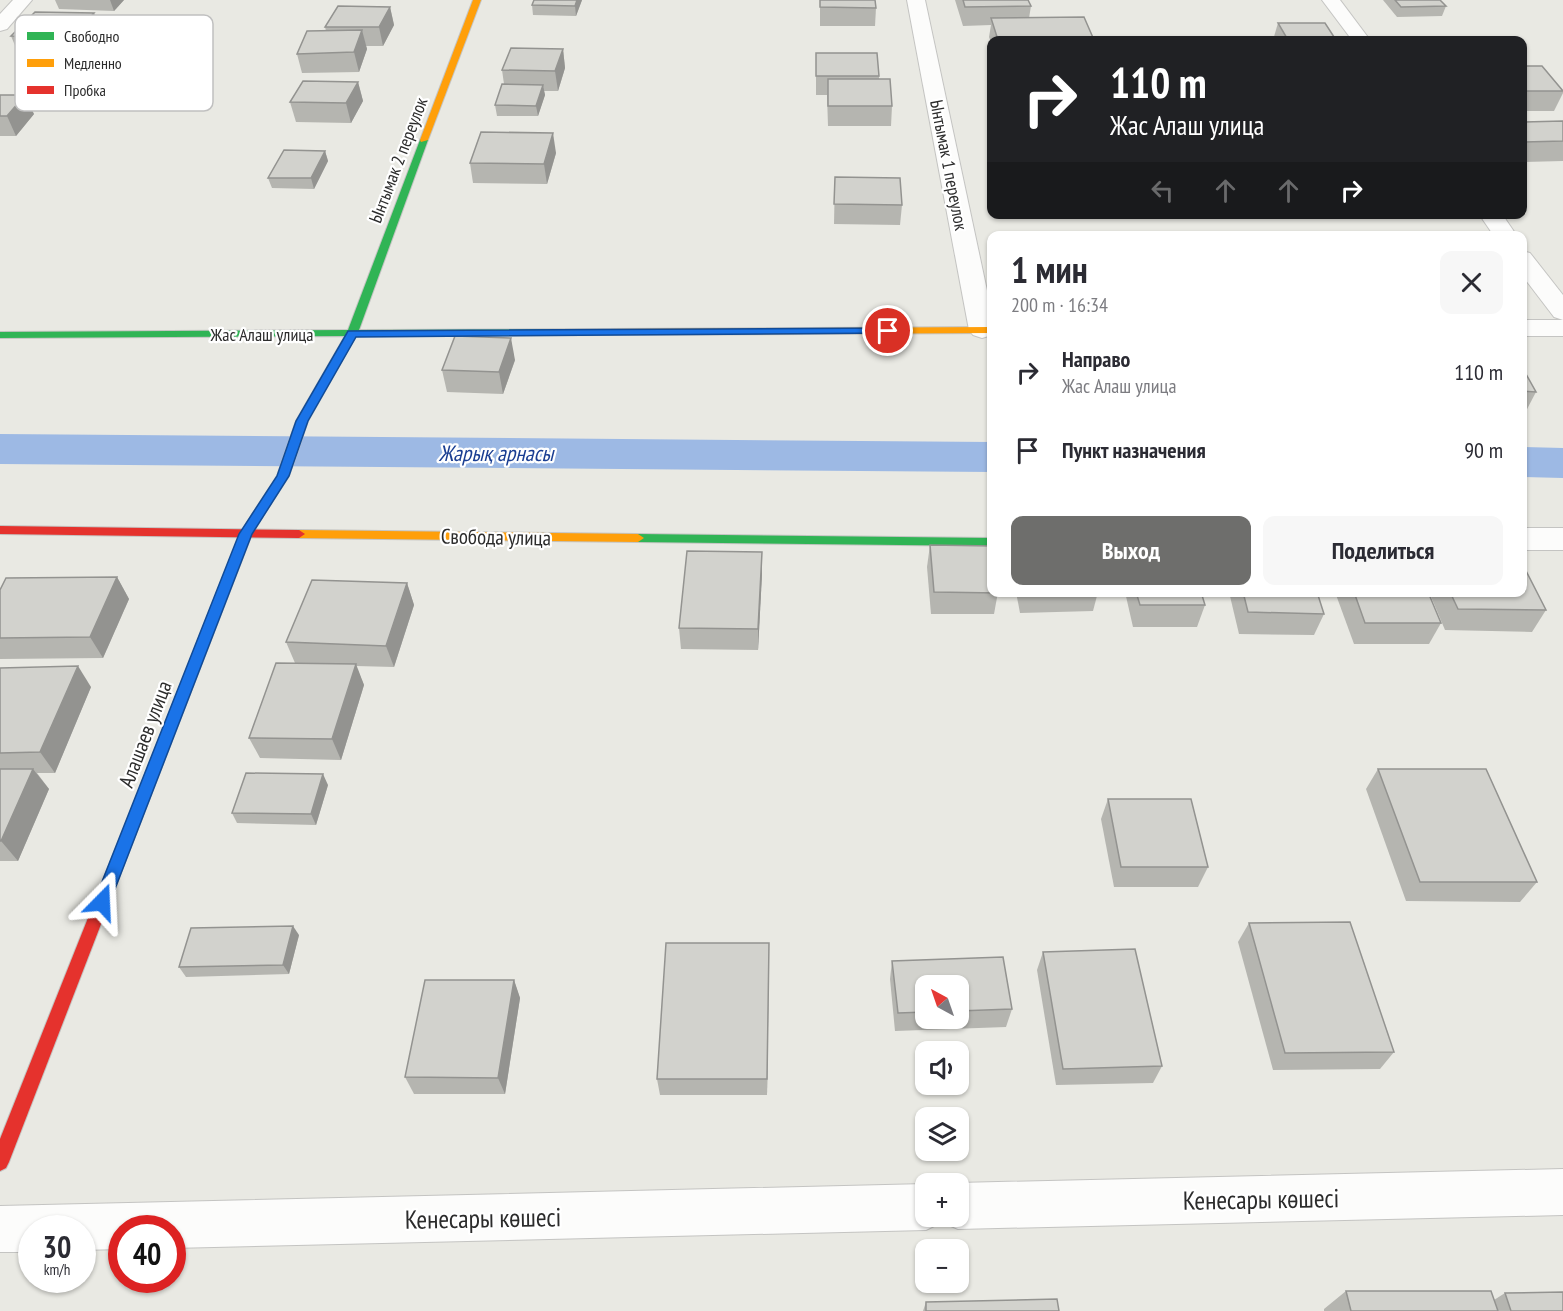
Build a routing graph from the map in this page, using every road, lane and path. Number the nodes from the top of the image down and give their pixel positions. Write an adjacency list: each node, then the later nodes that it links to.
1 (23, 0): 5 (street)
2 (477, 0): 12 (street, Ынтымак 2 переулок)
3 (916, 0): 11 (street, Ынтымак 1 переулок)
4 (1330, 0): 6 (street)
5 (0, 26)
6 (1358, 36)
7 (1527, 265): 8 (street)
8 (1563, 312)
9 (1527, 328): 10 (street)
10 (1563, 328)
11 (987, 330): 12 (street, Жас Алаш улица)
12 (352, 333): 13 (street, Жас Алаш улица); 15 (street, Алашаев улица)
13 (0, 335)
14 (0, 530): 15 (street, Свобода улица)
15 (246, 534): 18 (street, Свобода улица); 19 (street, Алашаев улица)
16 (1527, 539): 17 (street)
17 (1563, 539)
18 (987, 542)
19 (0, 1162)
20 (1563, 1192): 21 (street, Кенесары көшесі)
21 (969, 1206)
22 (915, 1207): 23 (street, Кенесары көшесі)
23 (96, 1227)
24 (0, 1229): 25 (street)
25 (18, 1229)

